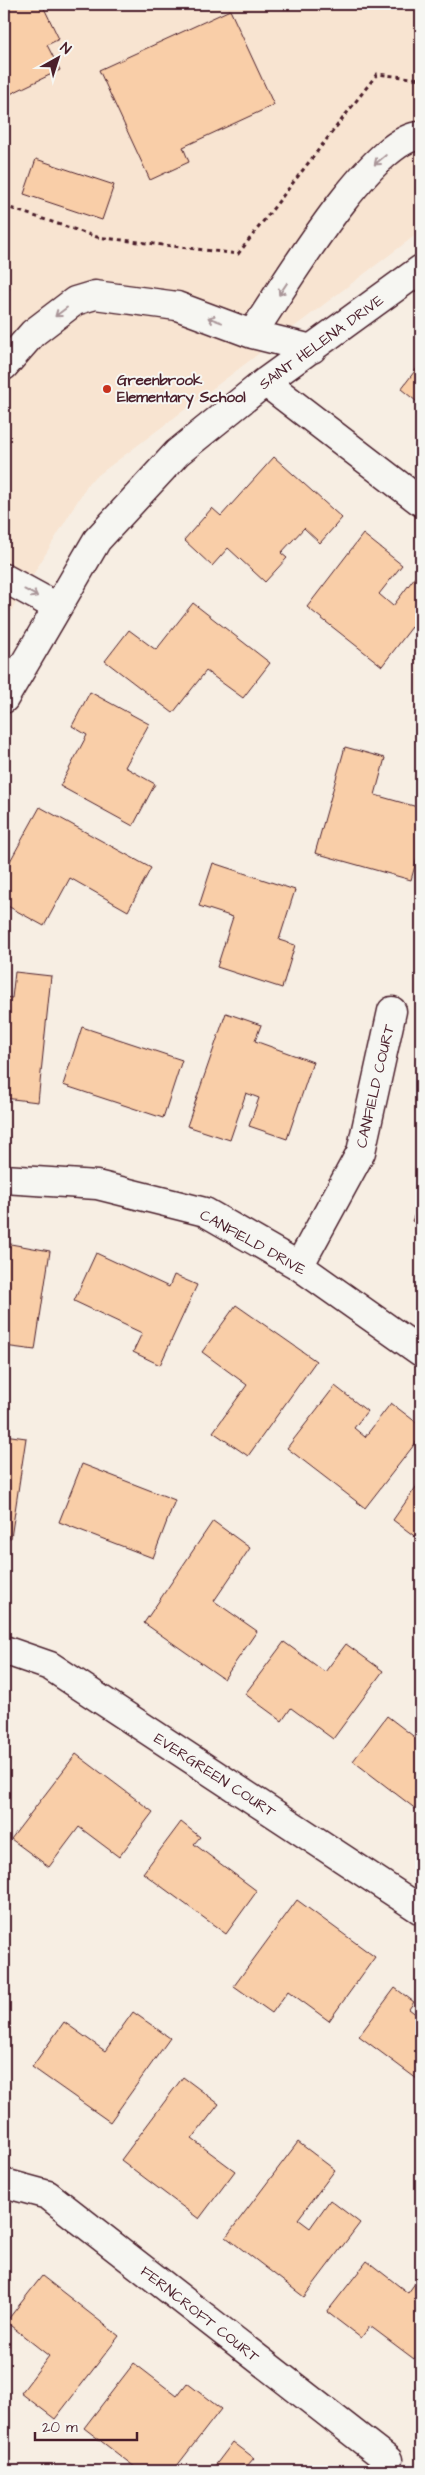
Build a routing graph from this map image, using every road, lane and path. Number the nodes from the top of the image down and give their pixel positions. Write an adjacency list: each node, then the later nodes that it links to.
1 (421, 79): 3 (path)
2 (421, 136): 5 (street, one-way to 5)
3 (4, 206)
4 (421, 269): 6 (street, SAINT HELENA DRIVE)
5 (252, 334): 6 (street); 7 (street, one-way to 7)
6 (312, 349): 8 (street, SAINT HELENA DRIVE)
7 (4, 366)
8 (265, 382): 9 (street); 11 (street, SAINT HELENA DRIVE)
9 (421, 502)
10 (4, 578): 11 (street, one-way to 11)
11 (58, 607): 12 (street, SAINT HELENA DRIVE)
12 (5, 693)
13 (392, 1011): 15 (street, CANFIELD COURT)
14 (4, 1180): 15 (street, CANFIELD DRIVE)
15 (299, 1266): 16 (street, CANFIELD DRIVE)
16 (421, 1352)
17 (4, 1650): 18 (street, EVERGREEN COURT)
18 (421, 1910)
19 (4, 2183): 20 (street, FERNCROFT COURT)
20 (388, 2460)

